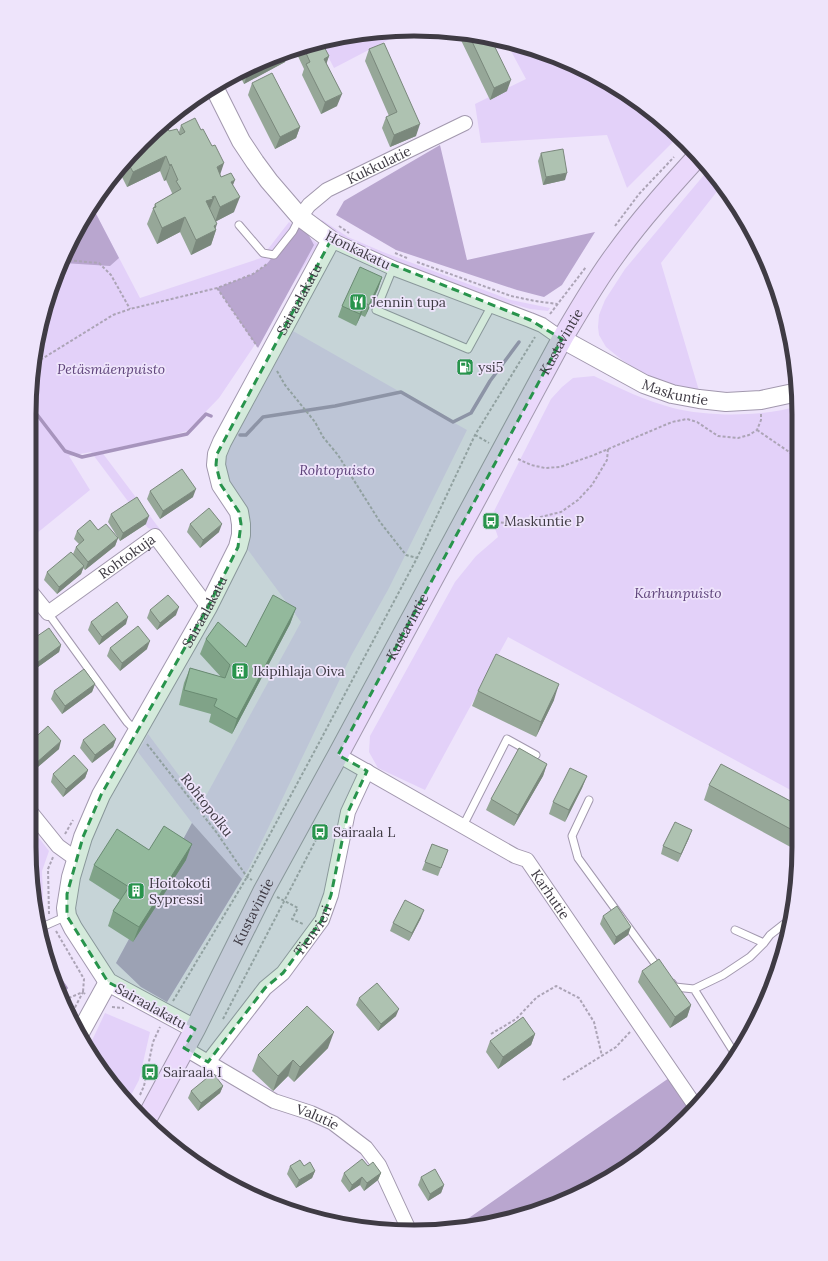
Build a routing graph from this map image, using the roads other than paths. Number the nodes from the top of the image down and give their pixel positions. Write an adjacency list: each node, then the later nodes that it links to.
1 (217, 92): 4 (street, Honkakatu)
2 (465, 123): 4 (street, Kukkulatie)
3 (694, 161): 9 (main road, Kustavintie)
4 (300, 217): 5 (lane); 6 (street, Honkakatu)
5 (239, 225)
6 (335, 233): 7 (street, Honkakatu); 12 (street, Sairaalakatu)
7 (393, 268): 8 (street, Honkakatu); 8 (lane)
8 (492, 305): 9 (street, Honkakatu)
9 (562, 338): 10 (street, Maskuntie); 15 (main road, Kustavintie)
10 (791, 393)
11 (36, 598): 13 (street)
12 (208, 607): 13 (street, Rohtokuja); 14 (street, Sairaalakatu)
13 (48, 613): 14 (lane)
14 (136, 731): 21 (street, Sairaalakatu)
15 (338, 755): 17 (street, Karhutie); 30 (main road, Kustavintie)
16 (536, 755): 20 (lane)
17 (367, 771): 20 (street, Karhutie); 33 (street, Tienvieri)
18 (589, 800): 28 (lane)
19 (36, 819): 21 (street)
20 (462, 826): 34 (street, Karhutie)
21 (76, 859): 22 (street, Sairaalakatu)
22 (60, 920): 24 (lane); 27 (street, Sairaalakatu)
23 (784, 924): 26 (lane)
24 (44, 926)
25 (735, 930): 26 (lane)
26 (764, 943): 28 (lane)
27 (108, 982): 29 (street, Sairaalakatu); 30 (street, Sairaalakatu)
28 (694, 989): 32 (lane)
29 (82, 1026)
30 (194, 1029): 31 (main road, Kustavintie)
31 (184, 1048): 33 (street, Valutie); 35 (main road, Kustavintie)
32 (732, 1050)
33 (208, 1062): 36 (street, Valutie)
34 (692, 1102)
35 (148, 1115)
36 (407, 1225)

